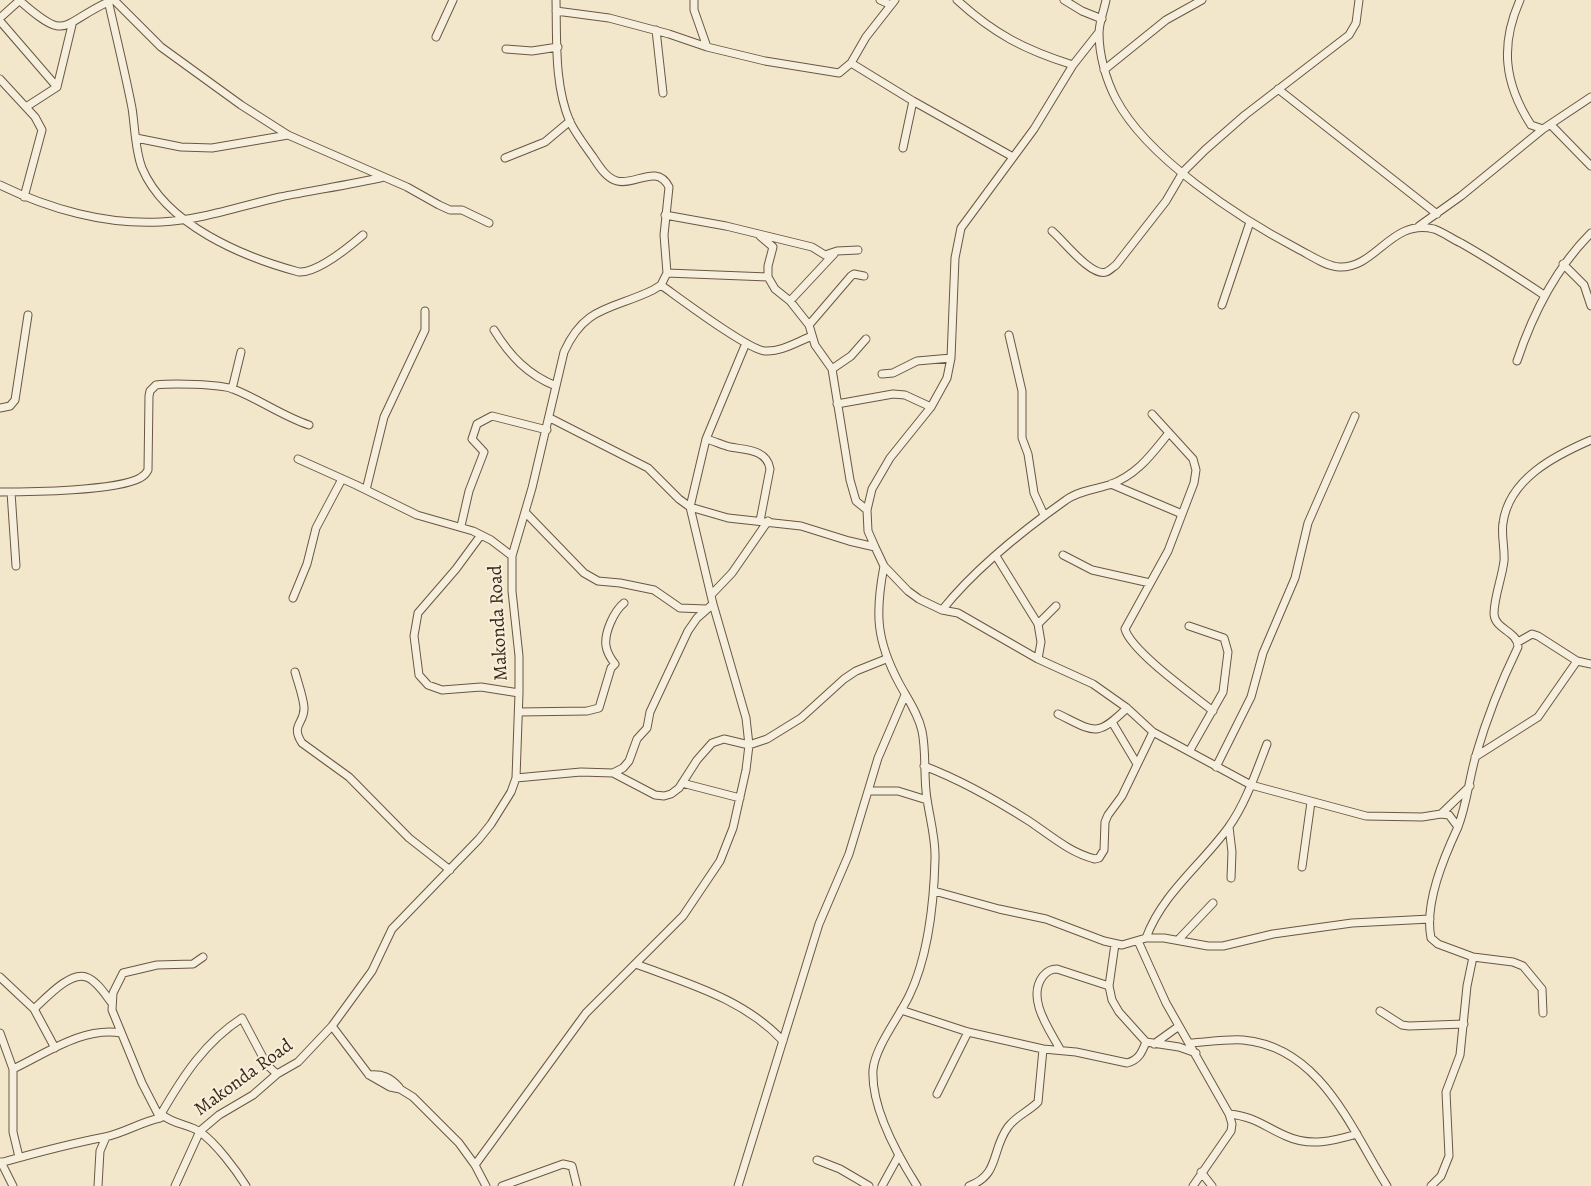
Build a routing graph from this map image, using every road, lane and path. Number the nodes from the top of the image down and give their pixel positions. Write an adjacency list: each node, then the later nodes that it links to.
1 (20, 0): 16 (street); 18 (street)
2 (110, 0): 18 (street); 38 (street); 39 (street)
3 (443, 0): 13 (street)
4 (556, 0): 15 (street)
5 (694, 0): 23 (street)
6 (880, 0): 14 (street)
7 (956, 0): 26 (street)
8 (1064, 0): 17 (street)
9 (1106, 0): 17 (street)
10 (1202, 0): 27 (street)
11 (1359, 0): 30 (street)
12 (1520, 0): 37 (street)
13 (452, 2): 21 (street)
14 (893, 2): 25 (street)
15 (556, 11): 19 (street); 22 (street)
16 (0, 19): 29 (street)
17 (1102, 19): 20 (street)
18 (72, 25): 29 (street)
19 (656, 30): 23 (street); 31 (street)
20 (1099, 32): 26 (street); 27 (street)
21 (436, 37)
22 (558, 47): 24 (street); 35 (street)
23 (707, 47): 25 (street)
24 (506, 49)
25 (851, 63): 33 (street)
26 (1073, 65): 41 (street)
27 (1104, 70): 44 (street)
28 (0, 79): 34 (street)
29 (56, 87): 34 (street)
30 (1278, 89): 44 (street); 48 (street)
31 (663, 93)
32 (1591, 97): 36 (street)
33 (913, 101): 40 (street); 41 (street)
34 (26, 107): 47 (street)
35 (570, 121): 42 (street); 49 (street)
36 (1552, 125): 37 (street); 43 (street)
37 (1543, 129): 48 (street)
38 (288, 135): 39 (street); 45 (street)
39 (136, 138): 50 (street)
40 (903, 148)
41 (1013, 157): 78 (street)
42 (505, 158)
43 (1591, 166)
44 (1183, 172): 51 (street); 54 (street)
45 (385, 177): 50 (street); 52 (street)
46 (0, 185): 47 (street)
47 (24, 196): 50 (street)
48 (1437, 214): 53 (street)
49 (665, 215): 57 (street); 61 (street)
50 (183, 220): 56 (street)
51 (1250, 222): 53 (street); 67 (street)
52 (489, 223)
53 (1419, 226): 65 (street)
54 (1052, 230)
55 (1591, 233): 60 (street)
56 (363, 235)
57 (760, 236): 59 (street); 63 (street)
58 (858, 250): 59 (street)
59 (837, 251): 66 (street)
60 (1563, 264): 65 (street); 68 (street)
61 (667, 272): 63 (street); 64 (street)
62 (864, 276): 71 (street)
63 (768, 277): 66 (street)
64 (661, 285): 76 (street); 82 (street, Makonda Road)
65 (1544, 295): 79 (street)
66 (790, 301): 71 (street)
67 (1222, 305)
68 (1591, 306)
69 (425, 311): 98 (street)
70 (28, 315): 85 (street)
71 (809, 325): 73 (street)
72 (494, 330): 82 (street)
73 (812, 336): 76 (street); 80 (street)
74 (1009, 336): 105 (street)
75 (866, 340): 80 (street)
76 (746, 343): 93 (street)
77 (241, 352): 83 (street)
78 (951, 358): 81 (street); 86 (street)
79 (1517, 361)
80 (832, 369): 84 (street)
81 (882, 374)
82 (556, 386): 89 (street, Makonda Road)
83 (232, 389): 90 (street); 100 (street)
84 (837, 404): 86 (street); 102 (street)
85 (0, 408)
86 (931, 408): 102 (street)
87 (1152, 414): 92 (street)
88 (1355, 416): 146 (street)
89 (550, 418): 91 (street, Makonda Road); 101 (street)
90 (310, 424)
91 (547, 430): 103 (street, Makonda Road); 108 (street)
92 (1168, 434): 97 (street); 104 (street)
93 (706, 439): 101 (street); 106 (street)
94 (1591, 440): 126 (street)
95 (298, 459): 96 (street)
96 (342, 479): 98 (street); 118 (street)
97 (1111, 484): 104 (street); 105 (street)
98 (366, 490): 108 (street)
99 (0, 492): 100 (street)
100 (11, 492): 114 (street)
101 (690, 507): 106 (street); 117 (street)
102 (868, 510): 110 (street)
103 (525, 512): 112 (street, Makonda Road); 122 (street)
104 (1182, 514): 116 (street)
105 (1044, 515): 113 (street)
106 (760, 521): 107 (street)
107 (768, 521): 110 (street); 117 (street)
108 (461, 526): 109 (street)
109 (481, 534): 112 (street); 132 (street)
110 (875, 547): 115 (street)
111 (1063, 555): 116 (street)
112 (512, 556): 132 (street, Makonda Road)
113 (996, 556): 123 (street); 124 (street)
114 (16, 566)
115 (884, 566): 123 (street); 127 (street)
116 (1150, 583): 135 (street)
117 (711, 596): 120 (street)
118 (293, 598)
119 (624, 603): 136 (street)
120 (713, 604): 122 (street); 141 (street)
121 (1056, 606): 124 (street)
122 (706, 609): 147 (street)
123 (942, 610): 128 (street)
124 (1038, 624): 128 (street)
125 (1189, 626): 135 (street)
126 (1518, 642): 129 (street); 143 (street)
127 (886, 659): 133 (street); 141 (street)
128 (1038, 659): 134 (street)
129 (1577, 660): 130 (street); 143 (street)
130 (1591, 664)
131 (295, 672): 160 (street)
132 (519, 693): 136 (street, Makonda Road)
133 (905, 695): 145 (street); 152 (street)
134 (1127, 708): 138 (street); 139 (street)
135 (1213, 711): 142 (street)
136 (519, 712): 148 (street, Makonda Road)
137 (1058, 714): 138 (street)
138 (1112, 722): 144 (street)
139 (1154, 732): 142 (street); 144 (street)
140 (1267, 744): 150 (street)
141 (749, 745): 149 (street); 153 (street)
142 (1190, 750): 146 (street)
143 (1475, 758): 151 (street)
144 (1137, 764): 145 (street)
145 (924, 766): 154 (street)
146 (1216, 767): 150 (street)
147 (613, 773): 148 (street); 149 (street)
148 (516, 778): 160 (street, Makonda Road)
149 (682, 783): 153 (street)
150 (1251, 785): 155 (street); 158 (street)
151 (1470, 786): 156 (street); 157 (street)
152 (868, 791): 154 (street); 185 (street)
153 (740, 798): 171 (street)
154 (927, 800): 162 (street)
155 (1312, 802): 156 (street); 159 (street)
156 (1441, 814): 157 (street)
157 (1458, 826): 164 (street)
158 (1229, 827): 161 (street); 165 (street)
159 (1302, 867)
160 (450, 870): 180 (street, Makonda Road)
161 (1231, 878)
162 (934, 891): 168 (street); 176 (street)
163 (1213, 902): 166 (street)
164 (1430, 919): 166 (street); 170 (street)
165 (1146, 938): 166 (street); 167 (street)
166 (1179, 939)
167 (1138, 941): 168 (street); 181 (street)
168 (1115, 944): 173 (street)
169 (203, 957): 174 (street)
170 (1473, 957): 178 (street); 179 (street)
171 (636, 964): 185 (street); 204 (street)
172 (0, 977): 175 (street)
173 (1109, 986): 186 (street); 190 (street)
174 (111, 1002): 175 (street); 184 (street)
175 (34, 1009): 188 (street)
176 (901, 1010): 182 (street); 200 (street)
177 (1380, 1011): 179 (street)
178 (1543, 1013)
179 (1464, 1024): 221 (street)
180 (332, 1026): 193 (street, Makonda Road); 204 (street)
181 (1179, 1026): 186 (street); 187 (street)
182 (968, 1032): 189 (street); 194 (street)
183 (0, 1033): 192 (street)
184 (121, 1033): 188 (street); 196 (street)
185 (783, 1041): 213 (street)
186 (1150, 1043): 190 (street); 191 (street)
187 (1190, 1043): 191 (street); 198 (street)
188 (56, 1048): 192 (street)
189 (1043, 1049): 190 (street); 217 (street)
190 (1060, 1049)
191 (1196, 1053): 195 (street)
192 (13, 1069): 201 (street)
193 (277, 1074): 196 (street); 197 (street, Makonda Road)
194 (937, 1094)
195 (1229, 1114): 198 (street); 205 (street)
196 (161, 1116): 197 (street); 199 (street)
197 (200, 1131): 208 (street, Makonda Road); 209 (street)
198 (1357, 1134): 220 (street)
199 (106, 1136): 201 (street); 207 (street)
200 (899, 1155): 215 (street); 216 (street)
201 (19, 1157): 203 (street)
202 (818, 1160): 214 (street)
203 (1, 1163): 206 (street)
204 (475, 1165): 210 (street)
205 (1201, 1172): 218 (street); 219 (street)
206 (13, 1186)
207 (98, 1186)
208 (175, 1186)
209 (246, 1186)
210 (486, 1186)
211 (502, 1186): 212 (street)
212 (577, 1186)
213 (738, 1186)
214 (869, 1186)
215 (882, 1186)
216 (917, 1186)
217 (969, 1186)
218 (1193, 1186)
219 (1212, 1186)
220 (1387, 1186)
221 (1431, 1186)

